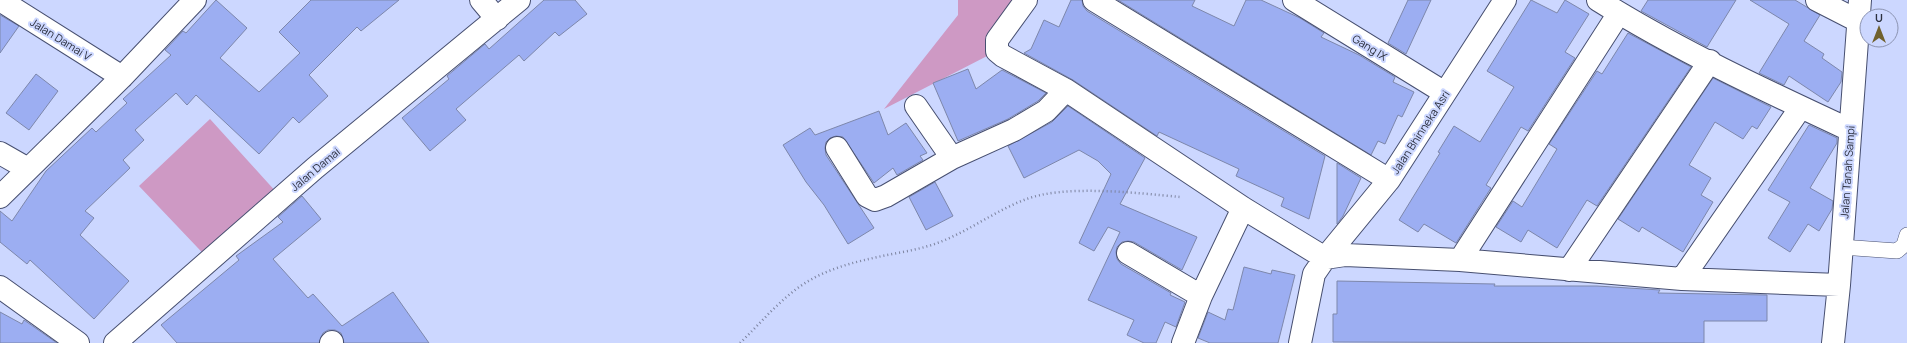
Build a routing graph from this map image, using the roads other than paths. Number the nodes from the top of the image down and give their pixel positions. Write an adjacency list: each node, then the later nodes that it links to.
1 (0, 0): 16 (street, Jalan Damai V)
2 (195, 0): 16 (street)
3 (481, 0): 13 (street)
4 (519, 0): 13 (street, Jalan Damai)
5 (1026, 0): 17 (street)
6 (1094, 0): 26 (street)
7 (1294, 0): 18 (street, Gang IX)
8 (1598, 0): 12 (street)
9 (1817, 0): 14 (street)
10 (1860, 0): 14 (street, Jalan Tanah Sampi)
11 (1496, 3): 18 (street, Jalan Bhinneka Asri)
12 (1619, 14): 15 (street); 33 (street)
13 (497, 18): 40 (street, Jalan Damai)
14 (1858, 21): 21 (street, Jalan Tanah Sampi)
15 (1710, 61): 20 (street); 34 (street)
16 (122, 77): 25 (street)
17 (1066, 90): 24 (street); 28 (street)
18 (1445, 93): 26 (street, Jalan Bhinneka Asri)
19 (916, 106): 24 (street)
20 (1801, 107): 21 (street); 35 (street)
21 (1850, 130): 30 (street, Jalan Tanah Sampi)
22 (837, 148): 24 (street)
23 (0, 153): 25 (street)
24 (952, 158)
25 (28, 169): 27 (street)
26 (1389, 180): 32 (street, Jalan Bhinneka Asri)
27 (0, 197)
28 (1243, 208): 32 (street); 38 (street)
29 (1907, 235): 30 (lane)
30 (1841, 247): 36 (street, Jalan Tanah Sampi)
31 (1128, 253): 38 (street)
32 (1325, 258): 33 (street); 42 (street, Jalan Bhinneka Asri)
33 (1460, 260): 34 (street)
34 (1569, 270): 35 (street)
35 (1682, 279): 36 (street)
36 (1839, 285): 43 (street, Jalan Tanah Sampi)
37 (0, 287): 39 (street)
38 (1201, 296): 41 (street)
39 (78, 343)
40 (115, 343)
41 (1183, 343)
42 (1300, 343)
43 (1833, 343)

